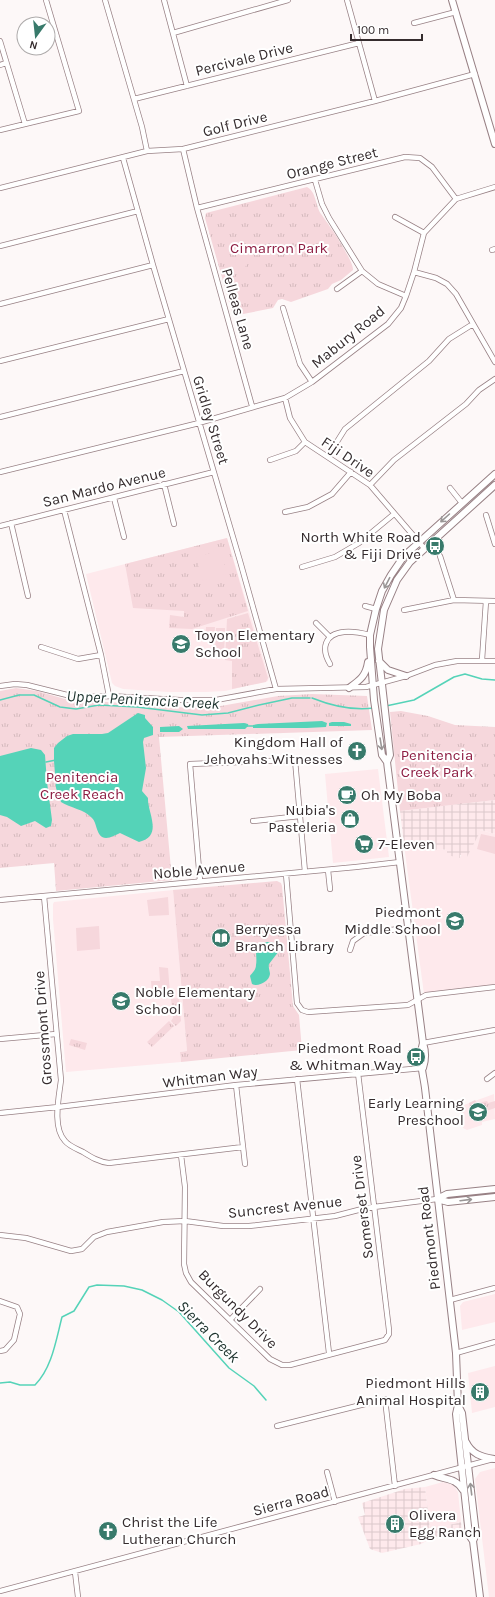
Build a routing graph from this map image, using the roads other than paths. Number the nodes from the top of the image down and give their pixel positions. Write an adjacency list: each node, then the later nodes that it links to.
1 (46, 0): 18 (street)
2 (104, 0): 16 (street)
3 (164, 0): 9 (street)
4 (288, 0): 9 (street)
5 (347, 0): 11 (street)
6 (452, 0): 7 (main road)
7 (456, 12): 8 (street); 14 (main road)
8 (414, 24)
9 (173, 33): 15 (street)
10 (0, 41): 12 (street)
11 (359, 43): 15 (street, Percivale Drive); 17 (street)
12 (6, 63): 13 (street); 18 (street)
13 (0, 65)
14 (475, 74): 17 (street, Golf Drive); 20 (main road)
15 (187, 86): 16 (street, Percivale Drive)
16 (134, 99): 22 (street)
17 (375, 101): 21 (street, Golf Drive)
18 (25, 124): 19 (street)
19 (0, 130)
20 (495, 144)
21 (183, 149): 22 (street, Golf Drive); 28 (street, Pelleas Lane)
22 (147, 151): 23 (street, Golf Drive)
23 (123, 158): 26 (street, Golf Drive); 29 (street, Gridley Street)
24 (315, 180): 27 (street, Orange Street); 28 (street, Orange Street); 34 (street)
25 (495, 187): 27 (street, Mabury Road)
26 (0, 188)
27 (456, 199): 31 (street, Mabury Road)
28 (197, 208): 48 (street, Pelleas Lane)
29 (138, 211): 32 (street); 33 (street, Gridley Street)
30 (395, 217): 31 (street)
31 (424, 233): 35 (street, Mabury Road)
32 (0, 246)
33 (153, 265): 38 (street); 40 (street, Gridley Street)
34 (362, 271): 36 (street); 37 (street)
35 (414, 272): 37 (street, Mabury Road); 41 (street)
36 (337, 289)
37 (406, 296): 46 (street, Mabury Road)
38 (0, 304)
39 (283, 308): 46 (street)
40 (169, 319): 42 (street); 44 (street, Gridley Street)
41 (473, 324): 43 (street); 52 (street)
42 (0, 361)
43 (495, 362)
44 (184, 371): 49 (street); 50 (street, Gridley Street)
45 (495, 379): 59 (street)
46 (312, 382): 47 (street, Mabury Road)
47 (285, 398): 48 (street, Mabury Road); 51 (street, Fiji Drive)
48 (252, 406): 50 (street, Mabury Road)
49 (0, 417)
50 (200, 422): 54 (street, Mabury Road); 55 (street, Gridley Street)
51 (305, 442): 52 (street, Fiji Drive); 53 (street)
52 (328, 456): 56 (street, Fiji Drive)
53 (270, 460)
54 (0, 472)
55 (214, 472): 58 (street, San Mardo Avenue); 99 (street, Gridley Street)
56 (352, 472): 59 (street, Fiji Drive); 65 (street)
57 (495, 474): 63 (main road)
58 (164, 484): 62 (street, San Mardo Avenue); 69 (street)
59 (370, 485): 66 (street, Fiji Drive)
60 (495, 485): 74 (main road, Piedmont Road)
61 (450, 488): 63 (street)
62 (114, 498): 64 (street, San Mardo Avenue); 71 (street)
63 (462, 503): 72 (main road, one-way to 72)
64 (64, 510): 68 (street, San Mardo Avenue); 88 (street)
65 (285, 512)
66 (394, 514): 72 (street, Fiji Drive); 76 (street)
67 (486, 515): 73 (street)
68 (11, 523): 70 (street, San Mardo Avenue); 77 (street)
69 (174, 524)
70 (0, 526)
71 (124, 537)
72 (419, 541): 74 (street, Fiji Drive); 82 (main road, one-way to 82)
73 (495, 544)
74 (424, 548): 91 (main road, Piedmont Road)
75 (440, 556): 78 (street)
76 (302, 567)
77 (28, 596)
78 (454, 600): 80 (street); 83 (street)
79 (495, 601): 80 (street)
80 (486, 602): 90 (street)
81 (365, 606): 82 (street)
82 (376, 609): 85 (main road)
83 (404, 610)
84 (316, 623): 86 (street)
85 (370, 634): 86 (street); 89 (main road)
86 (330, 637): 93 (street)
87 (41, 647): 88 (street)
88 (101, 655): 100 (street)
89 (370, 655): 97 (main road, Piedmont Road); 98 (main road)
90 (482, 660): 92 (street); 94 (street)
91 (379, 661): 94 (main road); 95 (main road, Piedmont Road)
92 (495, 661)
93 (330, 664)
94 (406, 676): 95 (street)
95 (382, 684): 97 (street); 101 (main road, Piedmont Road)
96 (0, 686): 100 (street)
97 (373, 686): 98 (street); 101 (main road, Piedmont Road, one-way to 101)
98 (349, 688): 99 (street)
99 (276, 690): 100 (street)
100 (109, 696)
101 (387, 762): 104 (main road, Piedmont Road)
102 (300, 816): 103 (street); 106 (street); 108 (street)
103 (253, 821)
104 (400, 862): 105 (street, Noble Avenue); 112 (main road, Piedmont Road)
105 (328, 870): 106 (street, Noble Avenue); 109 (street)
106 (305, 872): 107 (street, Noble Avenue)
107 (286, 874): 108 (street, Noble Avenue); 115 (street)
108 (200, 881): 110 (street, Noble Avenue)
109 (330, 889)
110 (44, 896): 111 (street, Noble Avenue); 117 (street, Grossmont Drive)
111 (0, 900)
112 (408, 928): 113 (street); 115 (main road, Piedmont Road)
113 (350, 950)
114 (495, 986): 115 (street)
115 (417, 999): 119 (main road, Piedmont Road)
116 (495, 1030): 119 (street)
117 (56, 1034): 118 (street); 126 (street, Grossmont Drive)
118 (0, 1039)
119 (423, 1043): 120 (main road, Piedmont Road)
120 (423, 1068): 121 (street, Whitman Way); 133 (main road, Piedmont Road)
121 (358, 1073): 123 (street, Whitman Way); 134 (street, Somerset Drive)
122 (495, 1073): 124 (street)
123 (297, 1079): 125 (street, Whitman Way); 135 (street)
124 (487, 1079)
125 (236, 1085): 126 (street, Whitman Way); 128 (street)
126 (58, 1107): 127 (street, Whitman Way); 129 (street, Grossmont Drive)
127 (0, 1113)
128 (242, 1147): 129 (street, Grossmont Drive); 130 (street)
129 (181, 1155): 136 (street, Burgundy Drive)
130 (245, 1164)
131 (495, 1189): 133 (main road)
132 (495, 1197): 133 (main road, one-way to 132)
133 (437, 1199): 134 (street, Suncrest Avenue); 140 (main road, Piedmont Road)
134 (374, 1207): 135 (street, Suncrest Avenue); 143 (street, Somerset Drive)
135 (313, 1218): 136 (street, Suncrest Avenue); 146 (street)
136 (185, 1221): 137 (street, Suncrest Avenue); 142 (street, Burgundy Drive)
137 (0, 1235)
138 (495, 1288): 140 (street)
139 (260, 1289): 142 (street)
140 (450, 1300): 147 (main road, Piedmont Road)
141 (0, 1301): 145 (street)
142 (230, 1320): 146 (street, Burgundy Drive)
143 (387, 1337): 146 (street, Burgundy Drive)
144 (495, 1342): 147 (street)
145 (0, 1351)
146 (329, 1353)
147 (456, 1353): 148 (main road, Piedmont Road)
148 (458, 1404): 150 (main road, Piedmont Road); 153 (main road, Piedmont Road)
149 (277, 1426): 156 (street)
150 (464, 1438): 151 (main road); 152 (main road, Piedmont Road)
151 (494, 1459): 152 (street, Sierra Road)
152 (468, 1466): 153 (street, Sierra Road); 159 (main road, Piedmont Road, one-way to 152)
153 (461, 1468): 155 (street, Sierra Road); 157 (main road, Piedmont Road)
154 (327, 1472): 158 (street)
155 (434, 1475): 156 (street, Sierra Road); 157 (main road)
156 (395, 1486): 158 (street, Sierra Road)
157 (463, 1491): 159 (main road, Piedmont Road)
158 (335, 1502): 160 (street, Sierra Road)
159 (473, 1541): 163 (main road, Piedmont Road)
160 (75, 1572): 161 (street, Sierra Road); 162 (street)
161 (0, 1592)
162 (78, 1597)
163 (480, 1597)

